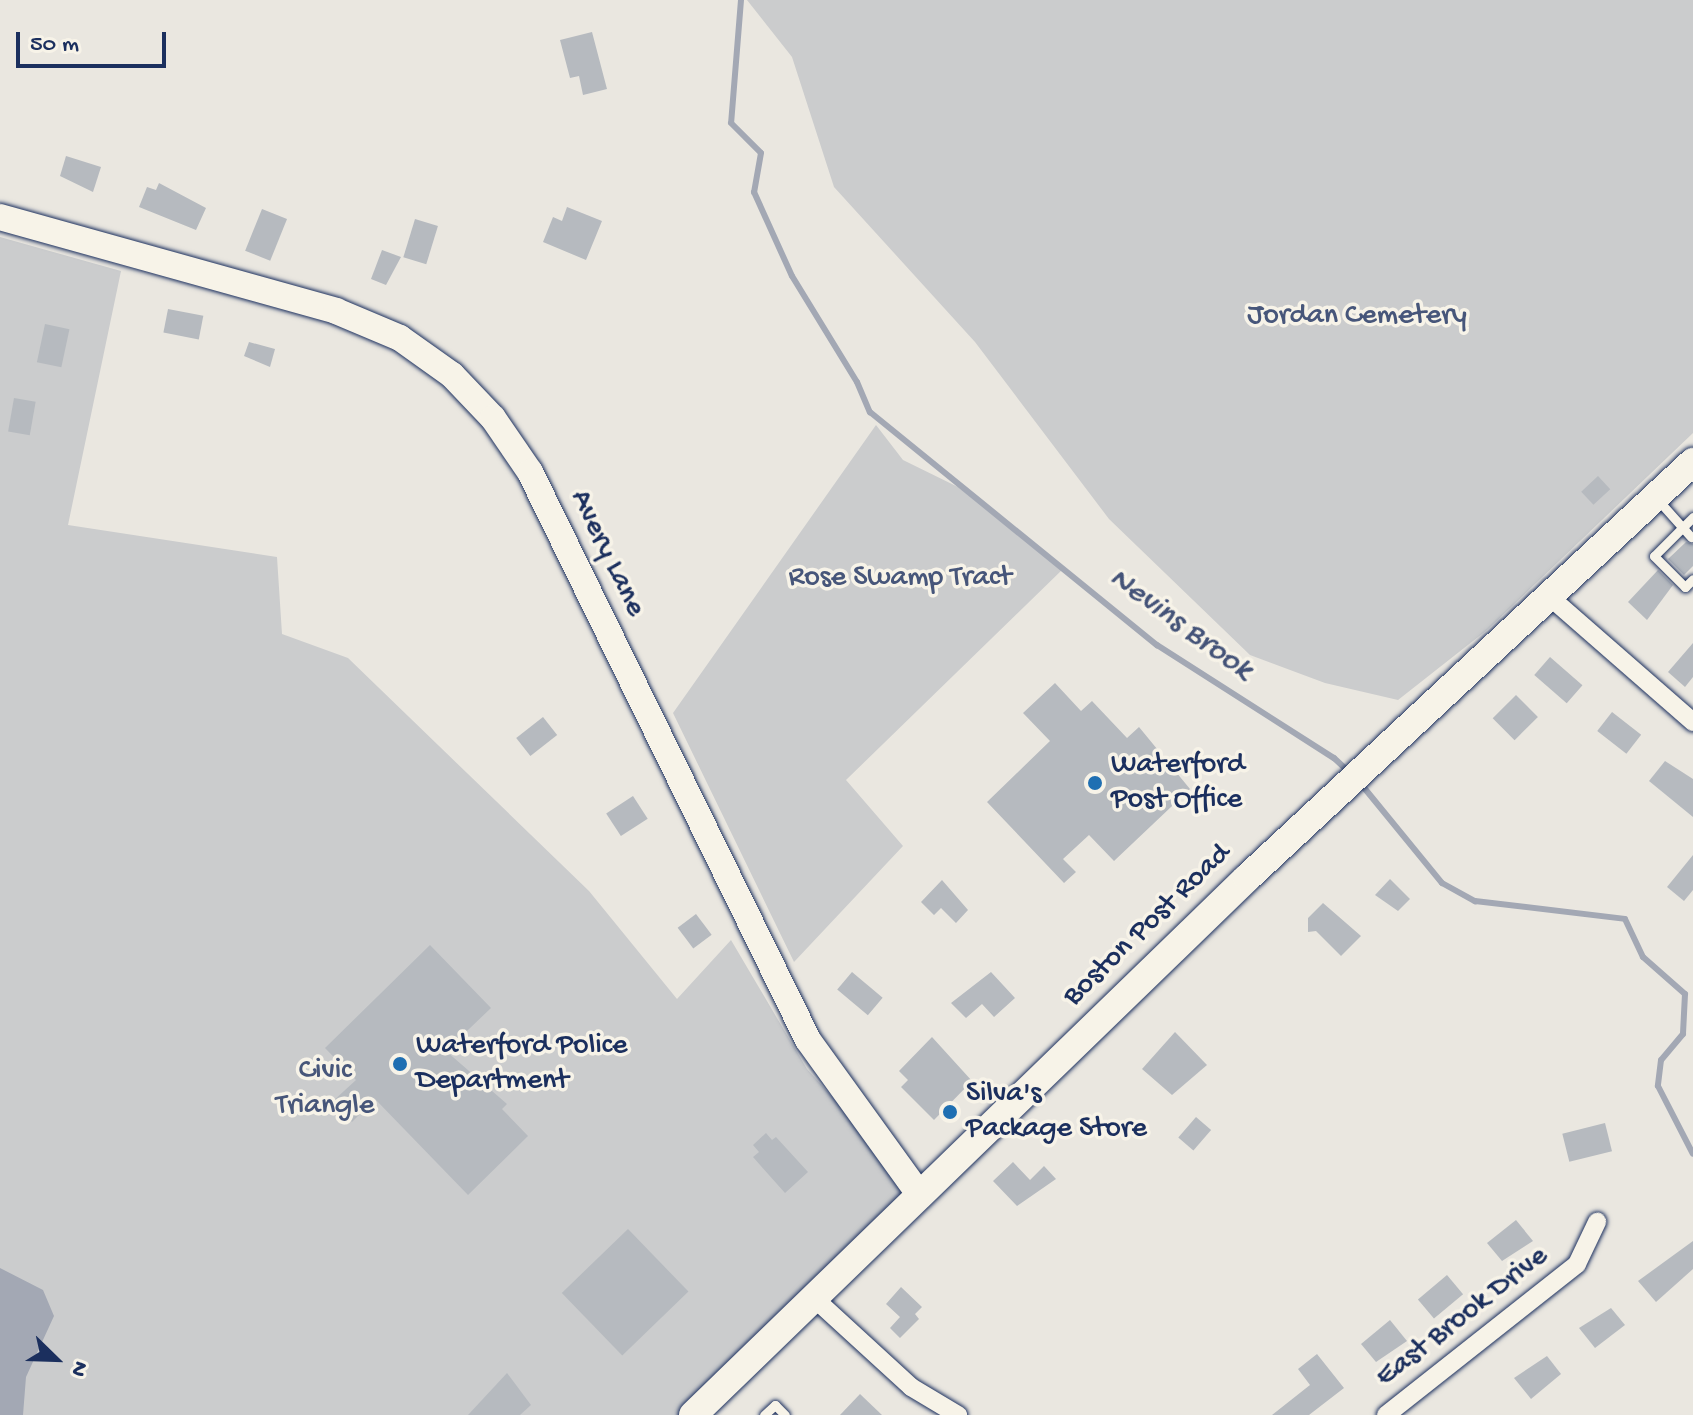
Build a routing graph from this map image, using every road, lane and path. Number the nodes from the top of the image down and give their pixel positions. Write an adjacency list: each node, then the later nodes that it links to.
1 (0, 217): 10 (street, Avery Lane)
2 (1693, 462): 3 (main road, Boston Post Road)
3 (1655, 498): 5 (lane); 8 (main road, Boston Post Road)
4 (1693, 517): 5 (lane)
5 (1682, 527): 6 (lane); 7 (lane)
6 (1691, 537)
7 (1693, 579)
8 (1551, 598): 9 (street); 10 (main road, Boston Post Road)
9 (1693, 722)
10 (919, 1194): 12 (main road, Boston Post Road)
11 (1597, 1222): 17 (street, East Brook Drive)
12 (814, 1298): 13 (main road, Boston Post Road); 16 (street)
13 (693, 1415)
14 (764, 1415): 15 (lane)
15 (785, 1415)
16 (958, 1415)
17 (1386, 1415)

